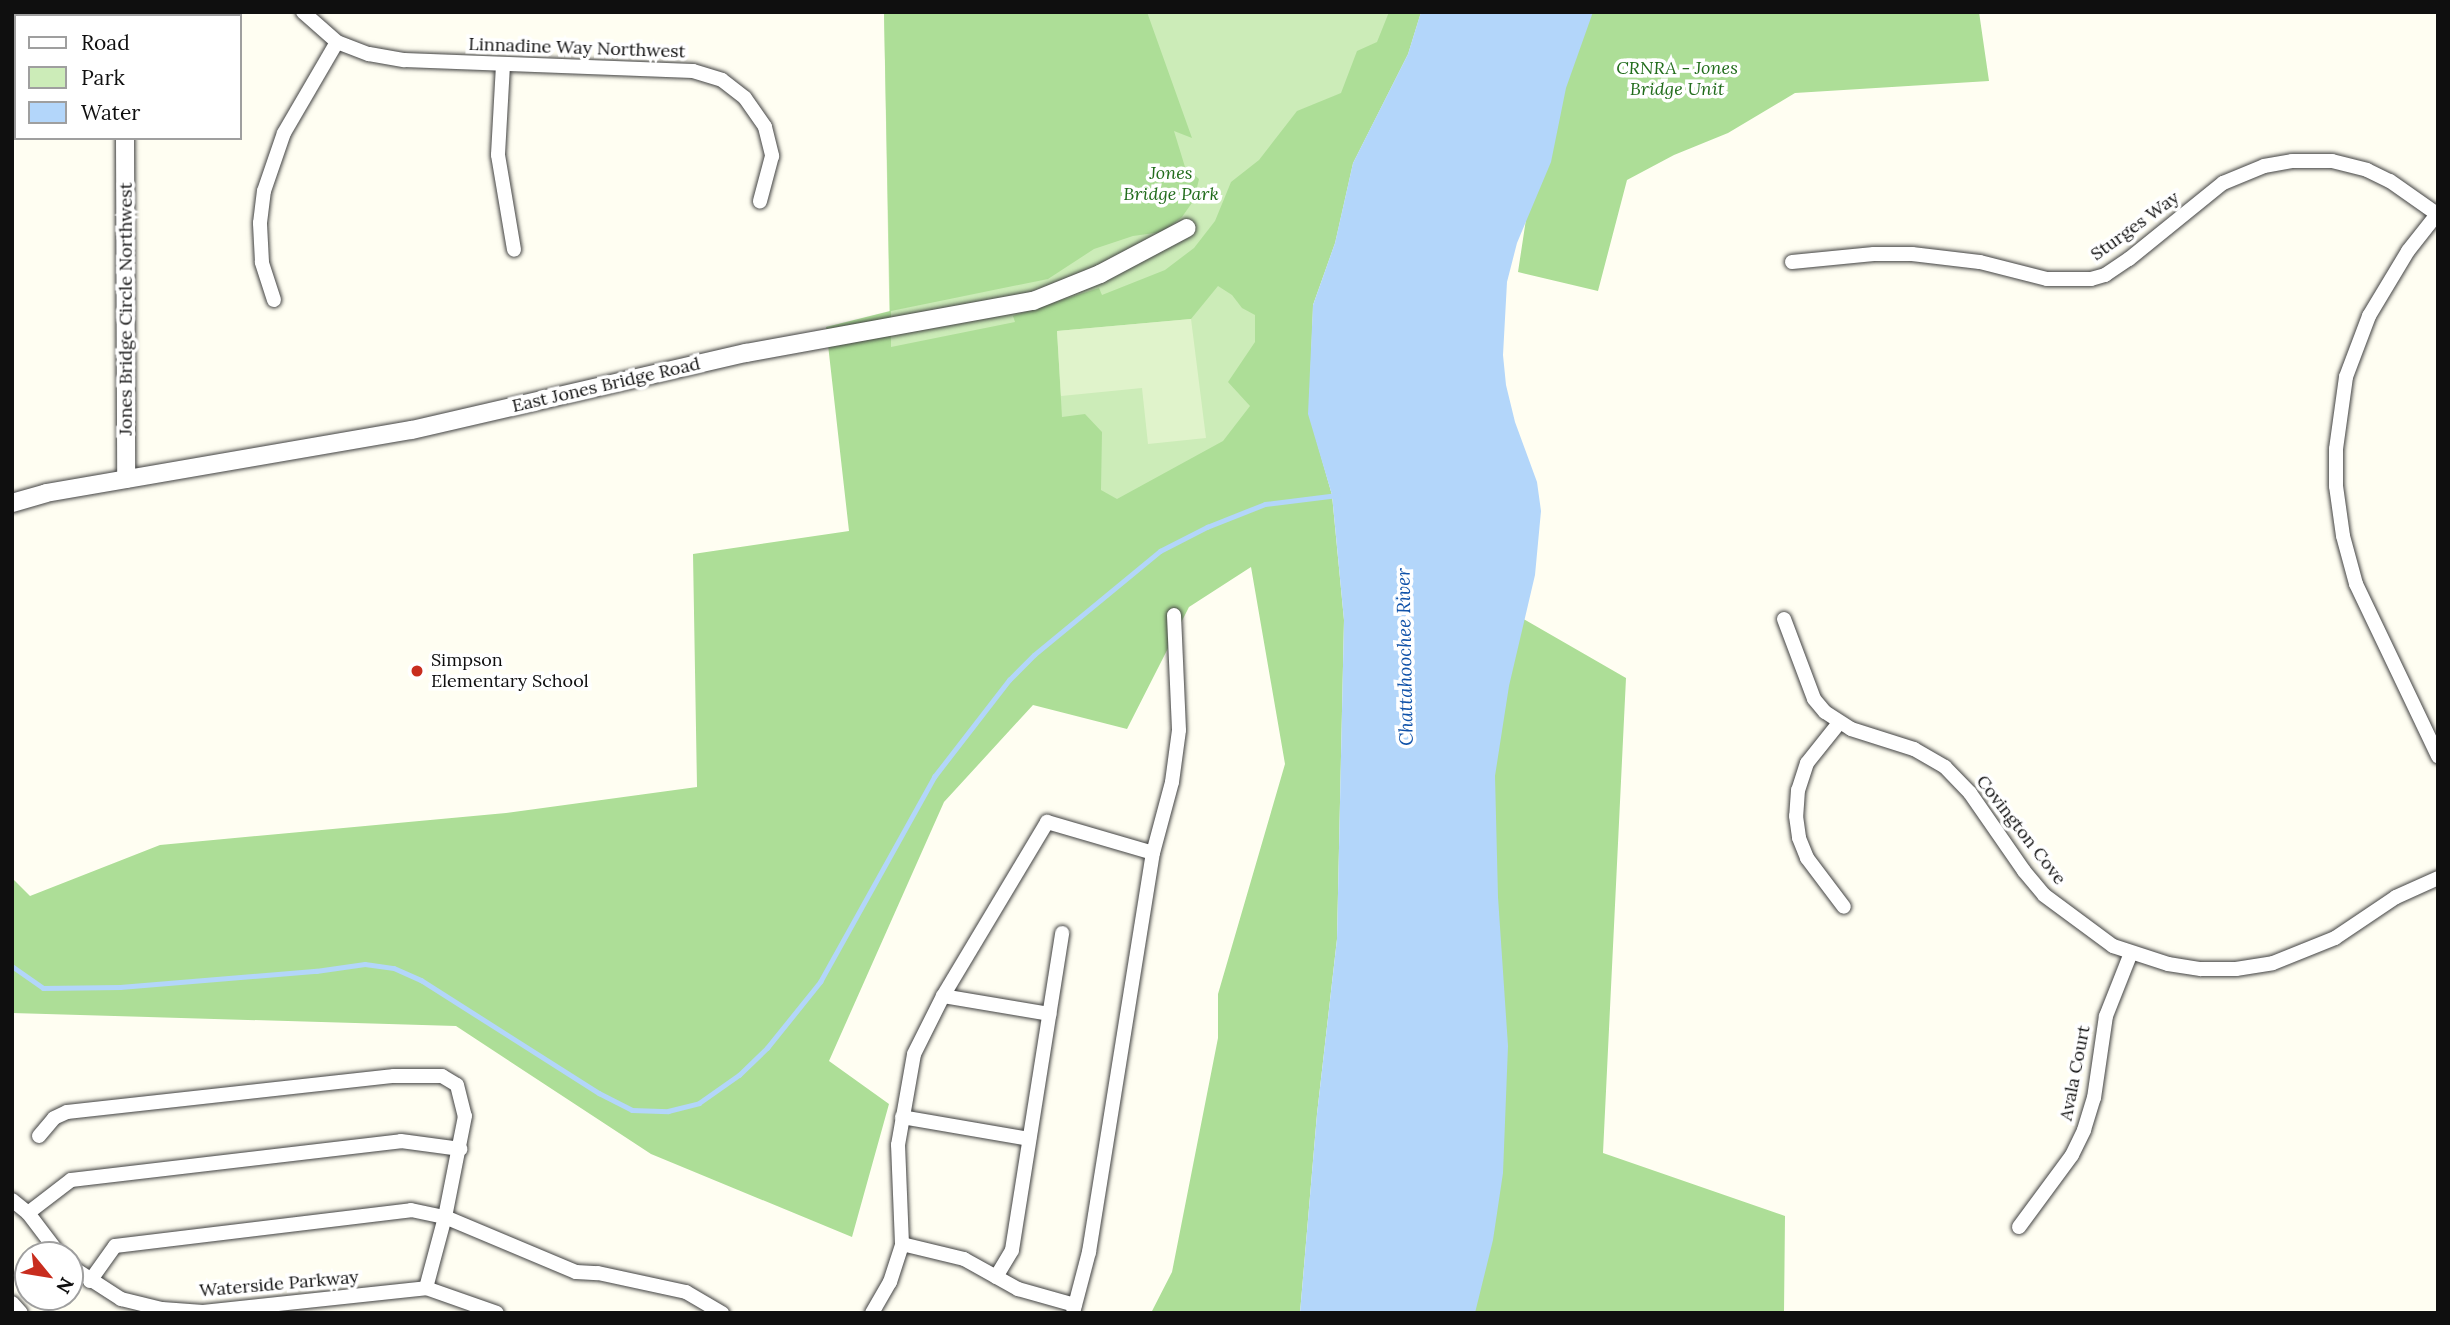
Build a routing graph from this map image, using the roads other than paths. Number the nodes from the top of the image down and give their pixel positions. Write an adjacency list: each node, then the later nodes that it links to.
1 (303, 12): 2 (street, Linnadine Way Northwest)
2 (337, 41): 3 (street, Linnadine Way Northwest); 10 (street)
3 (503, 65): 5 (street, Linnadine Way Northwest); 8 (street)
4 (125, 140): 11 (street, Jones Bridge Circle Northwest)
5 (760, 201)
6 (2437, 214): 9 (street, Sturges Way); 16 (street)
7 (1187, 228): 11 (street, East Jones Bridge Road)
8 (514, 250)
9 (1792, 262)
10 (274, 300)
11 (127, 480): 12 (street, East Jones Bridge Road)
12 (12, 503)
13 (1174, 615): 17 (street)
14 (1784, 618): 15 (street, Covington Cove)
15 (1839, 723): 19 (street); 21 (street, Covington Cove)
16 (2438, 756)
17 (1153, 853): 22 (street); 40 (street)
18 (2438, 878): 21 (street, Covington Cove)
19 (1844, 907)
20 (1062, 933): 23 (street)
21 (2132, 953): 31 (street, Avala Court)
22 (943, 996): 23 (street); 24 (street)
23 (1049, 1014): 26 (street)
24 (902, 1117): 26 (street); 33 (street)
25 (39, 1136): 27 (street)
26 (1029, 1139): 35 (street)
27 (460, 1149): 29 (street); 30 (street)
28 (12, 1200): 29 (street)
29 (28, 1213): 32 (street)
30 (445, 1217): 36 (street); 37 (street); 45 (street)
31 (2019, 1227)
32 (49, 1241)
33 (902, 1244): 35 (street); 46 (street)
34 (84, 1276): 36 (street, Waterside Parkway)
35 (996, 1277): 40 (street)
36 (90, 1281): 41 (street, Waterside Parkway)
37 (426, 1288): 38 (street, Waterside Parkway); 44 (street, Waterside Parkway)
38 (359, 1297): 41 (street, Waterside Parkway); 43 (street)
39 (12, 1303): 42 (street)
40 (1074, 1309)
41 (203, 1312)
42 (21, 1313)
43 (361, 1313)
44 (497, 1313)
45 (722, 1313)
46 (872, 1313)

